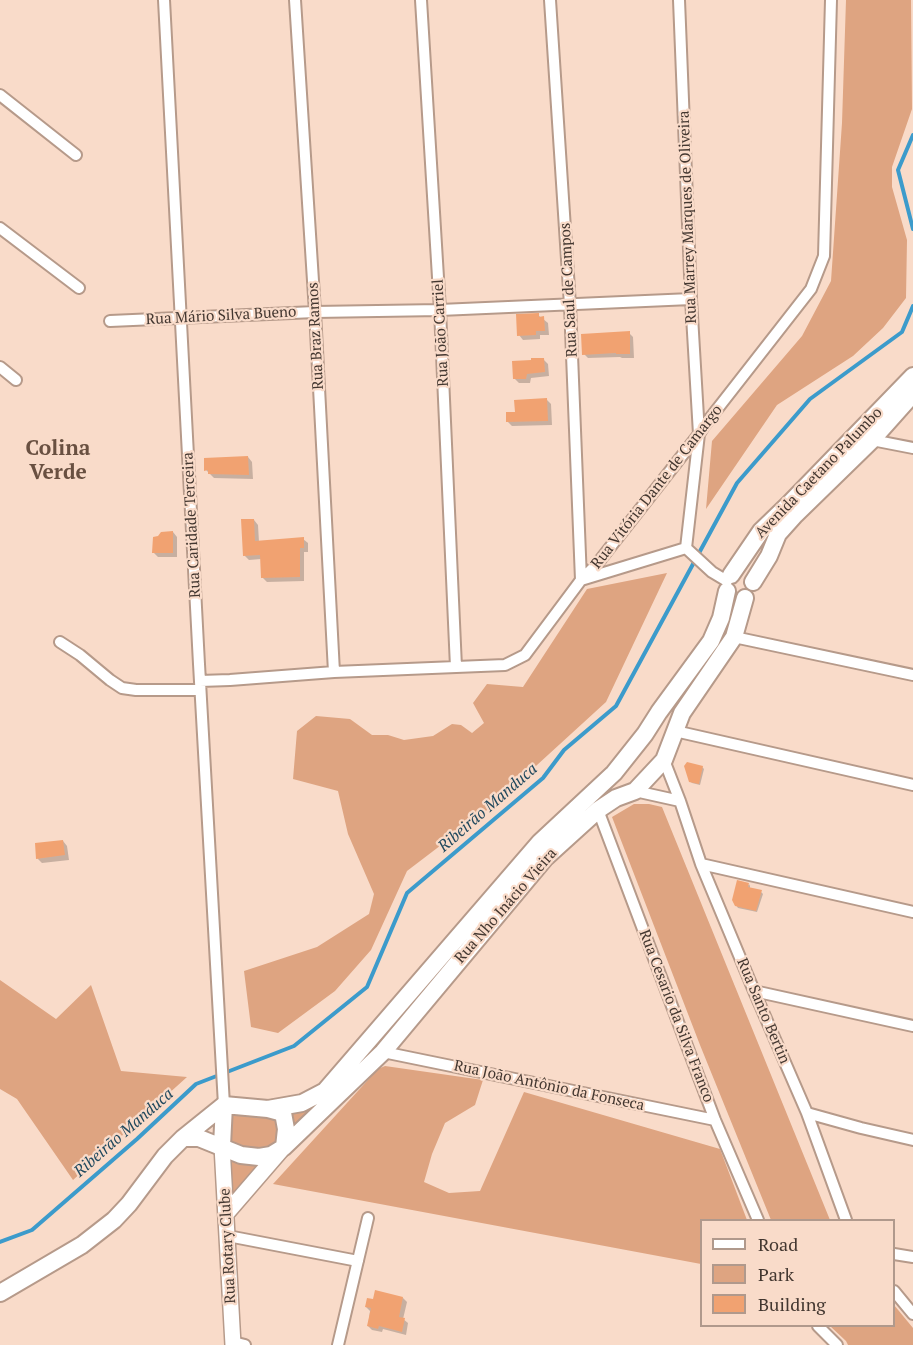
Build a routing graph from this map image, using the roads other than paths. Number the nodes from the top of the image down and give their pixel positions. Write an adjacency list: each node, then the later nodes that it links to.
1 (164, 0): 15 (street, Rua Caridade Terceira)
2 (295, 0): 14 (street, Rua Braz Ramos)
3 (421, 0): 13 (street, Rua João Carriel)
4 (550, 0): 12 (street, Rua Saul de Campos)
5 (679, 0): 11 (street, Rua Marrey Marques de Oliveira)
6 (831, 0): 21 (street, Rua Vitória Dante de Camargo)
7 (0, 96): 8 (street)
8 (76, 155)
9 (0, 228): 10 (street)
10 (79, 288)
11 (691, 299): 12 (street, Rua Mário Silva Bueno); 21 (street, Rua Marrey Marques de Oliveira)
12 (570, 305): 13 (street, Rua Mário Silva Bueno); 25 (street, Rua Saul de Campos)
13 (440, 310): 14 (street, Rua Mário Silva Bueno); 31 (street, Rua João Carriel)
14 (315, 312): 15 (street, Rua Mário Silva Bueno); 32 (street, Rua Braz Ramos)
15 (181, 318): 16 (street, Rua Mário Silva Bueno); 34 (street, Rua Caridade Terceira)
16 (110, 321)
17 (0, 368): 19 (street)
18 (913, 376): 26 (main road, Avenida Caetano Palumbo)
19 (16, 380)
20 (913, 394): 22 (main road, Avenida Caetano Palumbo)
21 (699, 434): 24 (street, Rua Marrey Marques de Oliveira); 25 (street, Rua Vitória Dante de Camargo)
22 (872, 440): 23 (street); 27 (main road, Avenida Caetano Palumbo)
23 (913, 448)
24 (690, 551): 25 (street); 26 (street)
25 (581, 580): 31 (street, Rua Vitória Dante de Camargo)
26 (728, 582): 27 (main road); 28 (main road); 37 (main road, Rua Nho Inácio Vieira)
27 (753, 582): 28 (main road)
28 (746, 598): 29 (main road, Rua Nho Inácio Vieira)
29 (734, 637): 33 (street); 35 (main road, Rua Nho Inácio Vieira)
30 (60, 642): 34 (street, Rua Vitória Dante de Camargo)
31 (456, 667): 32 (street, Rua Vitória Dante de Camargo)
32 (334, 672): 34 (street, Rua Vitória Dante de Camargo)
33 (913, 675)
34 (200, 686): 48 (street, Rua Caridade Terceira)
35 (675, 731): 36 (main road, Rua Nho Inácio Vieira); 38 (street)
36 (664, 760): 39 (main road, Rua Nho Inácio Vieira); 40 (street, Rua Santo Bertin)
37 (614, 773): 39 (main road); 47 (main road, Rua Nho Inácio Vieira)
38 (913, 785)
39 (635, 791): 40 (street); 41 (main road, Rua Nho Inácio Vieira)
40 (680, 801): 42 (street, Rua Santo Bertin)
41 (598, 810): 46 (main road, Rua Nho Inácio Vieira); 51 (street, Rua Cesario da Silva Franco)
42 (701, 864): 43 (street); 44 (street, Rua Santo Bertin)
43 (913, 912)
44 (754, 991): 45 (street); 50 (street, Rua Santo Bertin)
45 (913, 1026)
46 (383, 1052): 47 (main road, Rua Nho Inácio Vieira); 51 (street, Rua João Antônio da Fonseca)
47 (331, 1094): 49 (main road); 55 (main road)
48 (224, 1105): 49 (main road); 52 (main road); 54 (main road)
49 (268, 1109): 55 (main road)
50 (807, 1113): 53 (street); 59 (street, Rua Santo Bertin)
51 (715, 1120): 58 (street, Rua Cesario da Silva Franco)
52 (183, 1138): 54 (main road); 64 (main road)
53 (913, 1140)
54 (222, 1146): 55 (main road); 56 (main road, Rua Rotary Clube)
55 (284, 1147): 56 (main road)
56 (226, 1214): 60 (main road, Rua Rotary Clube)
57 (368, 1218): 63 (street)
58 (757, 1219)
59 (845, 1219)
60 (228, 1236): 63 (street); 70 (main road, Rua Rotary Clube)
61 (895, 1254): 62 (street)
62 (913, 1257)
63 (358, 1261): 71 (street)
64 (39, 1269): 65 (main road); 67 (main road)
65 (0, 1279)
66 (895, 1292): 68 (street)
67 (0, 1293)
68 (913, 1314)
69 (819, 1327): 72 (street)
70 (237, 1344)
71 (338, 1345)
72 (837, 1345)

